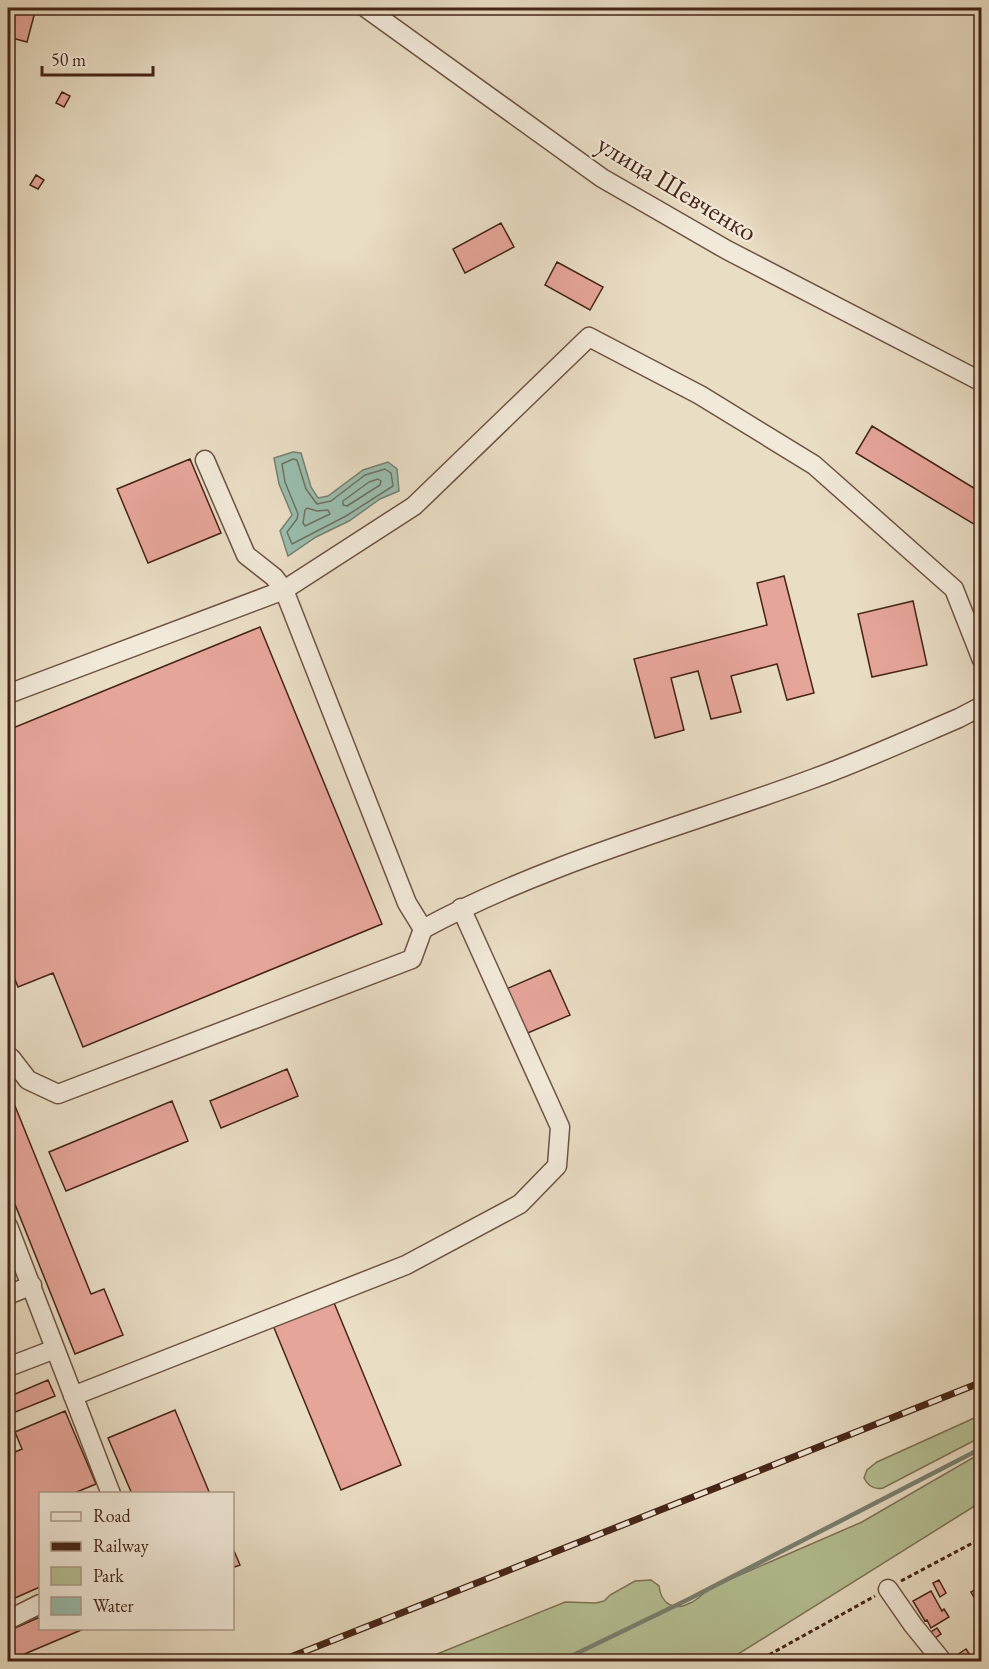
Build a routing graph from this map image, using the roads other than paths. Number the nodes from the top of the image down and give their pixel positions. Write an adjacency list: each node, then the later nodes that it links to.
1 (366, 8): 2 (street, улица Шевченко)
2 (981, 381)
3 (205, 460): 4 (street)
4 (284, 590): 5 (street); 6 (street); 9 (street)
5 (981, 660)
6 (8, 693)
7 (981, 706): 8 (street)
8 (461, 908): 9 (street); 16 (street)
9 (423, 929): 10 (street)
10 (9, 1056)
11 (8, 1226): 12 (street)
12 (32, 1285): 13 (street); 14 (street)
13 (8, 1296)
14 (55, 1349): 15 (street); 16 (street)
15 (8, 1367)
16 (73, 1396): 17 (street)
17 (110, 1492)
18 (888, 1588): 21 (street)
19 (39, 1604): 20 (street)
20 (8, 1620)
21 (943, 1662)

